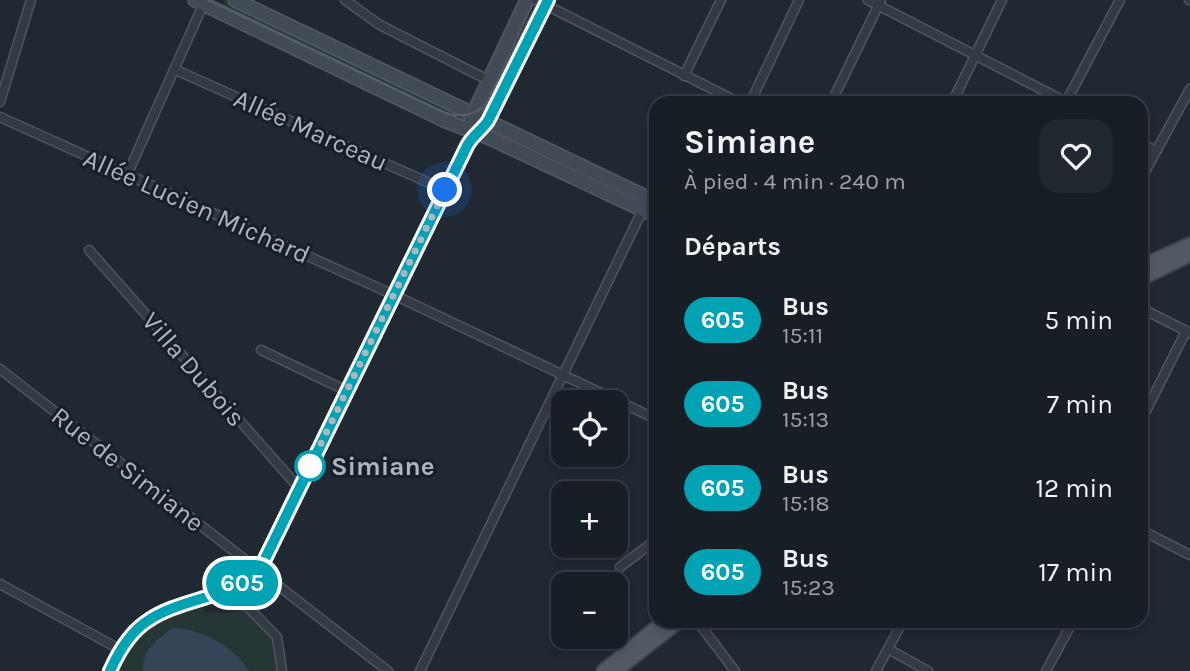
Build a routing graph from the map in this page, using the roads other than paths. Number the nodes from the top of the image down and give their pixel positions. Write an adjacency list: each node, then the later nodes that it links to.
1 (31, 0): 24 (street)
2 (235, 0): 25 (main road)
3 (345, 0): 16 (street)
4 (527, 0): 16 (main road)
5 (721, 0): 15 (street)
6 (799, 0): 19 (street)
7 (868, 0): 12 (street)
8 (1002, 0): 13 (street)
9 (1120, 0): 23 (street)
10 (543, 2): 15 (street); 27 (main road)
11 (199, 3): 14 (street); 28 (main road)
12 (880, 3): 13 (street); 20 (street)
13 (974, 56): 21 (street); 22 (street)
14 (176, 70): 32 (street); 33 (street, Allée Marceau)
15 (684, 76): 18 (street)
16 (488, 80): 25 (main road)
17 (1190, 89): 30 (street)
18 (725, 96)
19 (753, 96)
20 (834, 96)
21 (955, 96)
22 (1053, 96)
23 (1071, 96)
24 (0, 102)
25 (472, 113): 27 (main road); 28 (main road)
26 (0, 117): 32 (street, Allée Lucien Michard)
27 (488, 121): 28 (main road); 34 (main road)
28 (472, 135): 33 (main road); 35 (main road)
29 (1148, 147): 30 (street)
30 (1156, 151): 31 (street)
31 (1148, 166)
32 (127, 174): 42 (street, Allée Lucien Michard)
33 (445, 190): 42 (main road)
34 (649, 199)
35 (643, 209): 36 (main road); 47 (street)
36 (649, 212)
37 (1190, 244): 40 (main road)
38 (89, 250): 51 (street, Villa Dubois)
39 (1190, 256): 41 (main road)
40 (1148, 263)
41 (1148, 276)
42 (394, 295): 47 (street, Allée Lucien Michard); 48 (main road)
43 (1148, 312): 44 (street)
44 (1188, 332): 49 (street)
45 (261, 350): 48 (street)
46 (0, 369): 56 (street, Rue de Simiane)
47 (562, 375): 50 (street, Allée Lucien Michard); 69 (street)
48 (347, 391): 51 (main road)
49 (1148, 408)
50 (649, 416)
51 (299, 488): 56 (main road)
52 (1148, 534): 54 (street)
53 (649, 545): 55 (street)
54 (1190, 555)
55 (620, 567)
56 (259, 569): 65 (main road); 68 (street, Rue de Simiane)
57 (0, 584): 65 (street)
58 (242, 601): 67 (street)
59 (655, 628): 70 (main road)
60 (671, 628): 71 (main road)
61 (702, 628): 72 (street)
62 (899, 628): 64 (street)
63 (1069, 628): 75 (street)
64 (888, 649): 73 (street); 74 (street)
65 (121, 650): 66 (main road)
66 (110, 671)
67 (282, 671)
68 (388, 671)
69 (420, 671)
70 (603, 671)
71 (616, 671)
72 (735, 671)
73 (876, 671)
74 (928, 671)
75 (1046, 671)

